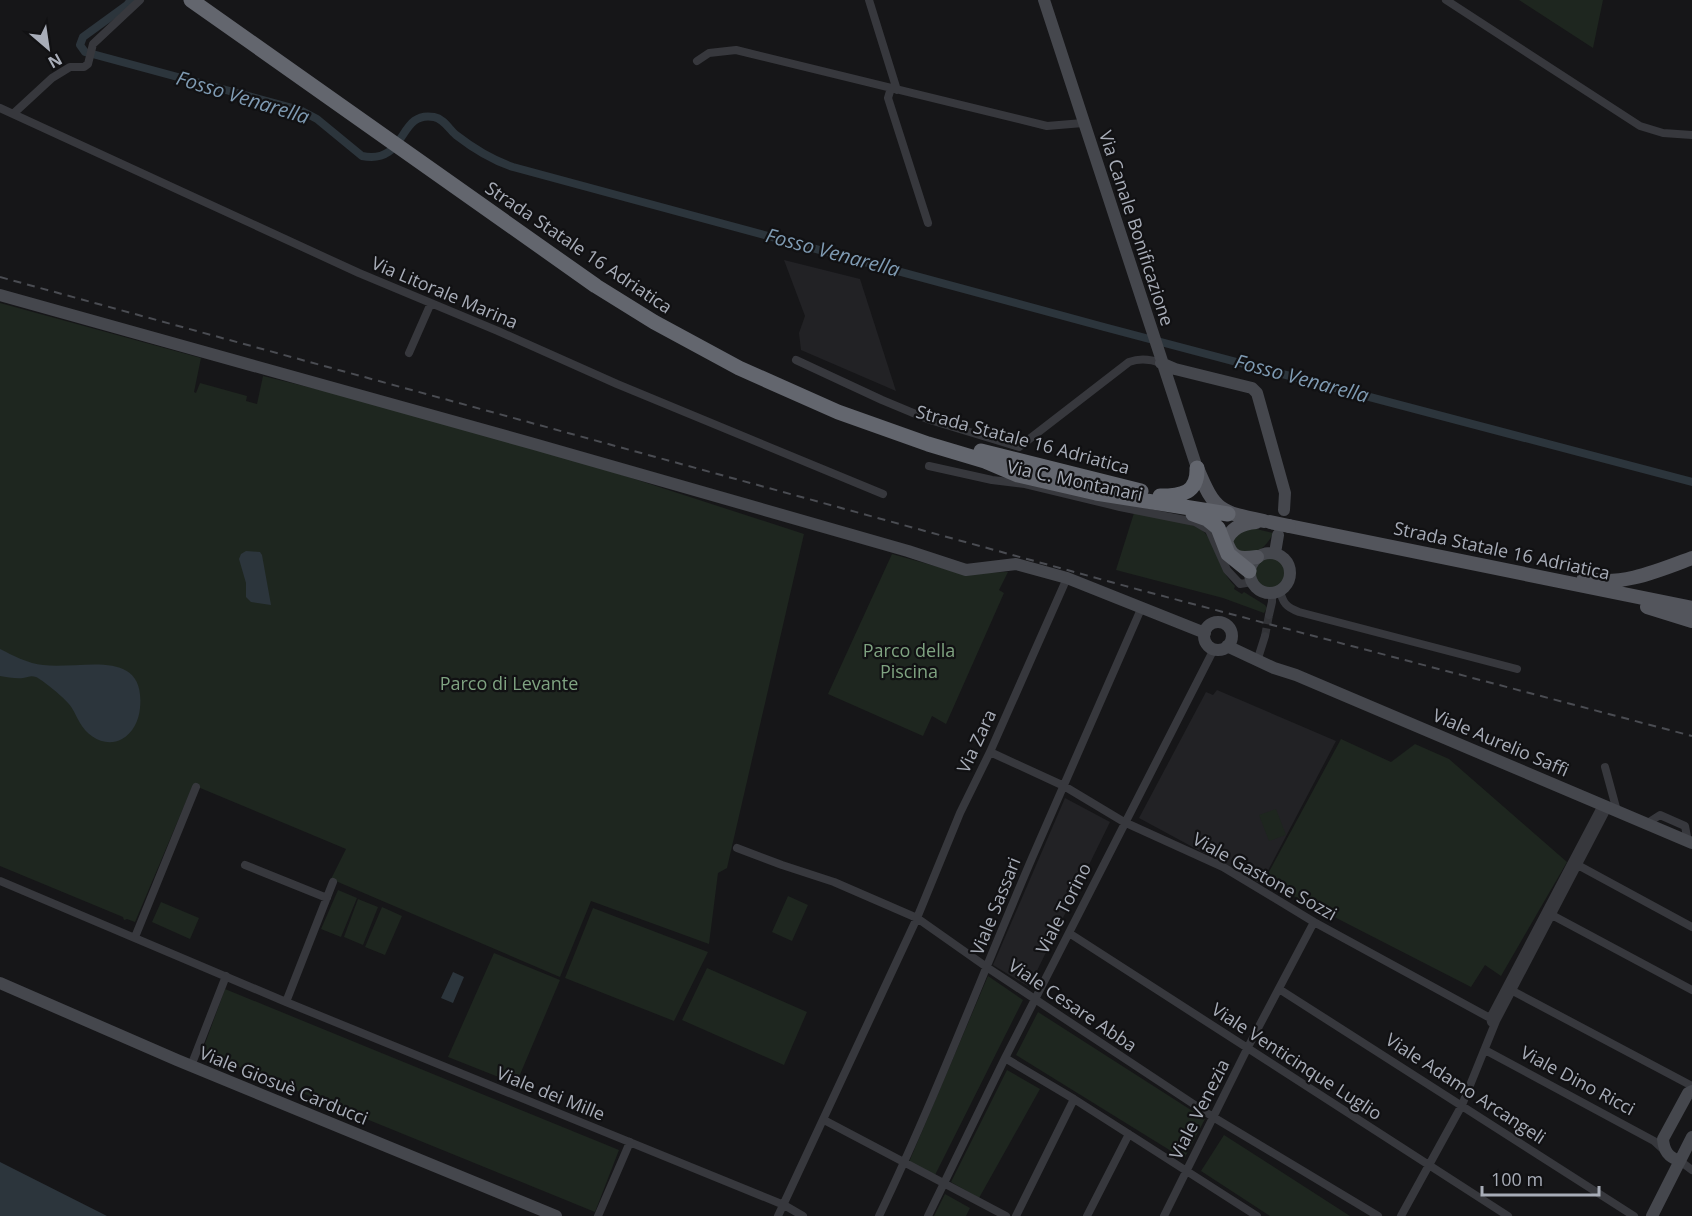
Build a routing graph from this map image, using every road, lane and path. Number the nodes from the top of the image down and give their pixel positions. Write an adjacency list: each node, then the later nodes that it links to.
1 (140, 0): 10 (street)
2 (191, 0): 12 (highway, Strada Statale 16 Adriatica)
3 (209, 0): 12 (highway, Strada Statale 16 Adriatica)
4 (869, 0): 8 (street)
5 (1044, 0): 11 (street, Via Canale Bonificazione)
6 (1446, 0): 13 (street)
7 (697, 60): 8 (street)
8 (894, 89): 11 (street); 14 (street)
9 (0, 108): 10 (street, Via Litorale Marina)
10 (14, 114): 16 (street, Via Litorale Marina)
11 (1083, 123): 19 (street, Via Canale Bonificazione)
12 (388, 134): 23 (highway, Strada Statale 16 Adriatica)
13 (1692, 135)
14 (928, 223)
15 (0, 295): 33 (street)
16 (431, 303): 17 (street); 22 (street, Via Litorale Marina)
17 (409, 353)
18 (796, 360): 19 (street)
19 (1161, 361): 21 (street, Via Canale Bonificazione); 24 (street)
20 (929, 466): 32 (street, Via C. Montanari)
21 (1197, 468): 23 (highway); 25 (main road)
22 (883, 494)
23 (1155, 499): 25 (highway, Strada Statale 16 Adriatica); 32 (highway)
24 (1284, 510)
25 (1228, 514): 26 (main road, Strada Statale 16 Adriatica)
26 (1267, 522): 27 (main road, Strada Statale 16 Adriatica, bridge); 29 (main road)
27 (1284, 531): 28 (street); 31 (main road, Strada Statale 16 Adriatica)
28 (1275, 554): 29 (street); 35 (street)
29 (1257, 557): 32 (street)
30 (1692, 558): 31 (main road)
31 (1510, 572): 34 (main road, Strada Statale 16 Adriatica)
32 (1250, 577): 35 (street)
33 (1067, 578): 37 (street); 47 (street, Via Zara)
34 (1591, 588): 36 (main road, Strada Statale 16 Adriatica); 39 (main road)
35 (1276, 592): 38 (street); 45 (street)
36 (1692, 608)
37 (1141, 609): 40 (street); 50 (street, Viale Sassari)
38 (1269, 615)
39 (1692, 621)
40 (1205, 633): 42 (street); 43 (street)
41 (1265, 636): 44 (street)
42 (1229, 643): 43 (street); 44 (street, Viale Aurelio Saffi); 46 (street, Viale Aurelio Saffi)
43 (1214, 649): 52 (street, Viale Torino)
44 (1259, 655): 46 (street, Viale Aurelio Saffi)
45 (1517, 669)
46 (1296, 675): 51 (street, Viale Aurelio Saffi)
47 (990, 752): 50 (street, Viale Gastone Sozzi); 61 (street, Via Zara)
48 (1605, 767): 51 (street)
49 (196, 786): 65 (street)
50 (1064, 786): 52 (street, Viale Gastone Sozzi); 66 (street, Viale Sassari)
51 (1609, 808): 53 (street, Viale Aurelio Saffi); 55 (street)
52 (1124, 822): 62 (street, Viale Gastone Sozzi); 64 (street, Viale Torino)
53 (1690, 843)
54 (737, 848): 61 (street, Viale Cesare Abba)
55 (1575, 864): 60 (street); 63 (street)
56 (245, 865): 59 (street)
57 (0, 881): 65 (street, Viale dei Mille)
58 (333, 882): 59 (street)
59 (327, 898): 73 (street)
60 (1550, 914): 70 (street); 71 (street)
61 (917, 918): 66 (street, Viale Cesare Abba); 84 (street, Via Zara)
62 (1314, 922): 69 (street, Viale Venezia); 74 (street, Viale Gastone Sozzi)
63 (1692, 927)
64 (1069, 933): 72 (street, Viale Torino); 76 (street, Viale Venticinque Luglio)
65 (135, 937): 67 (street, Viale dei Mille)
66 (988, 968): 72 (street, Viale Cesare Abba); 90 (street, Viale Sassari)
67 (226, 976): 73 (street, Viale dei Mille); 79 (street)
68 (0, 983): 79 (street, Viale Giosuè Carducci)
69 (1279, 989): 76 (street, Viale Venezia); 82 (street, Viale Adamo Arcangeli)
70 (1510, 989): 74 (street); 75 (street); 80 (street)
71 (1692, 990)
72 (1035, 1000): 78 (street, Viale Torino); 83 (street, Viale Cesare Abba)
73 (286, 1002): 88 (street, Viale dei Mille)
74 (1490, 1018): 75 (street)
75 (1493, 1029): 77 (street)
76 (1247, 1049): 83 (street, Viale Venezia); 91 (street, Viale Venticinque Luglio)
77 (1485, 1050): 82 (street); 87 (street, Viale Dino Ricci)
78 (1005, 1058): 81 (street); 94 (street, Viale Torino)
79 (191, 1066): 97 (street, Viale Giosuè Carducci)
80 (1691, 1090): 87 (street)
81 (1074, 1099): 85 (street); 104 (street)
82 (1461, 1105): 91 (street); 110 (street, Viale Adamo Arcangeli)
83 (1213, 1118): 93 (street, Viale Venezia); 107 (street, Viale Cesare Abba)
84 (824, 1120): 90 (street); 95 (street, Via Zara)
85 (1129, 1134): 93 (street); 105 (street)
86 (1692, 1137): 89 (street)
87 (1658, 1140): 89 (street)
88 (630, 1142): 95 (street, Viale dei Mille); 98 (street)
89 (1680, 1161): 92 (street); 111 (street)
90 (904, 1163): 94 (street); 101 (street, Viale Sassari)
91 (1429, 1165): 108 (street); 109 (street, Viale Venticinque Luglio)
92 (1692, 1170)
93 (1186, 1171): 96 (street); 106 (street, Viale Venezia)
94 (944, 1183): 102 (street, Viale Torino); 103 (street)
95 (784, 1205): 99 (street, Via Zara); 100 (street, Viale dei Mille)
96 (1252, 1215)
97 (556, 1216)
98 (598, 1216)
99 (778, 1216)
100 (803, 1216)
101 (879, 1216)
102 (928, 1216)
103 (1006, 1216)
104 (1016, 1216)
105 (1087, 1216)
106 (1164, 1216)
107 (1378, 1216)
108 (1401, 1216)
109 (1508, 1216)
110 (1634, 1216)
111 (1652, 1216)

